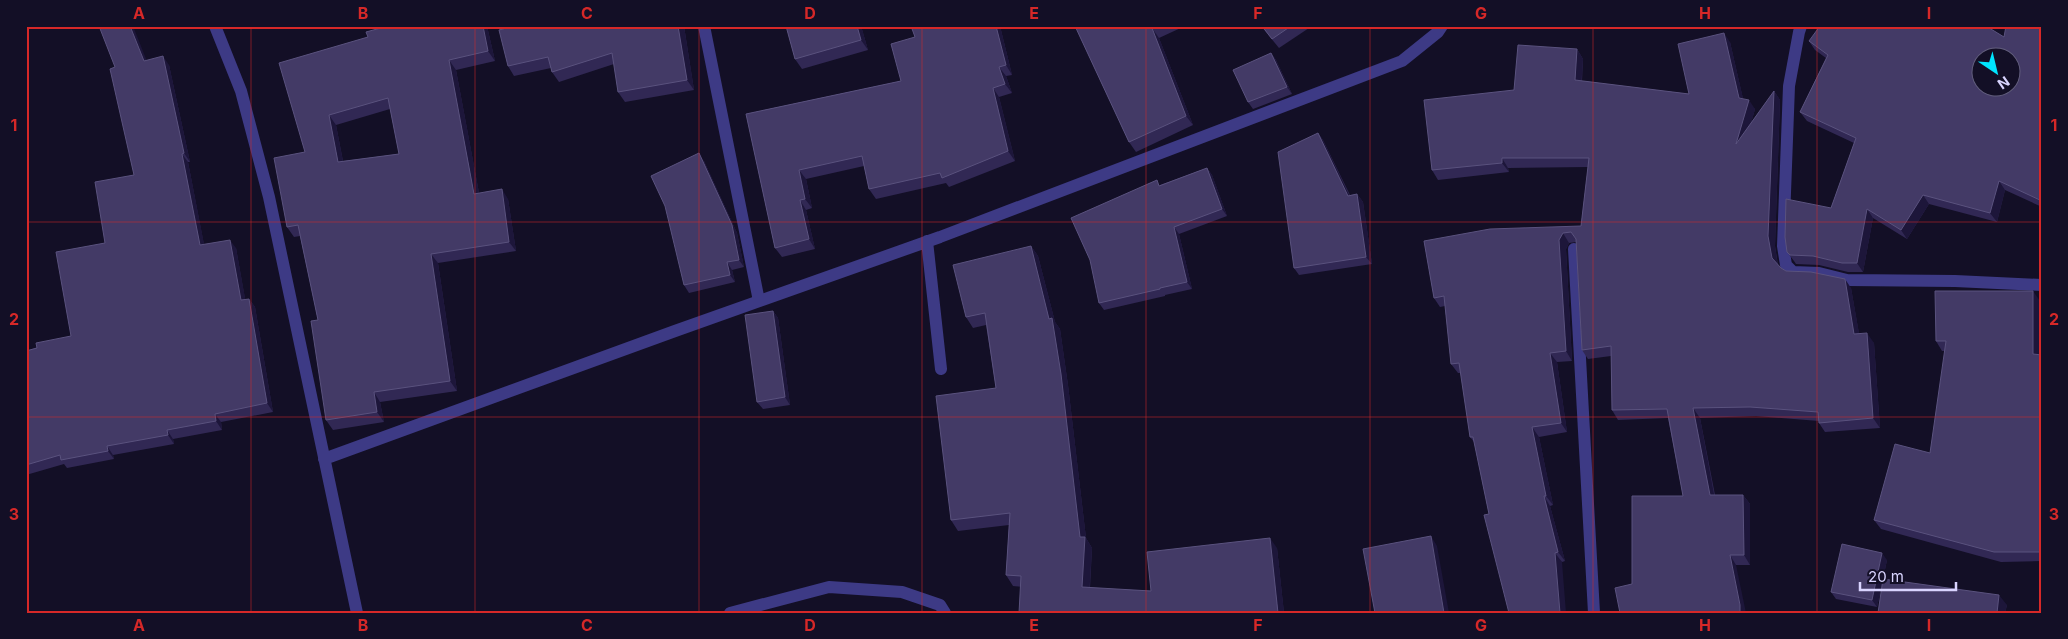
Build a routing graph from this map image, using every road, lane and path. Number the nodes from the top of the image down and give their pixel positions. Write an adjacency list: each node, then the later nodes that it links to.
1 (215, 26): 10 (street)
2 (704, 26): 8 (street)
3 (1442, 26): 5 (street)
4 (1801, 26): 7 (street)
5 (927, 241): 8 (street); 9 (street)
6 (1574, 249): 14 (street)
7 (2042, 285)
8 (759, 301): 10 (street)
9 (941, 369)
10 (324, 459): 11 (street)
11 (357, 613)
12 (730, 613): 13 (street)
13 (945, 613)
14 (1594, 613)

